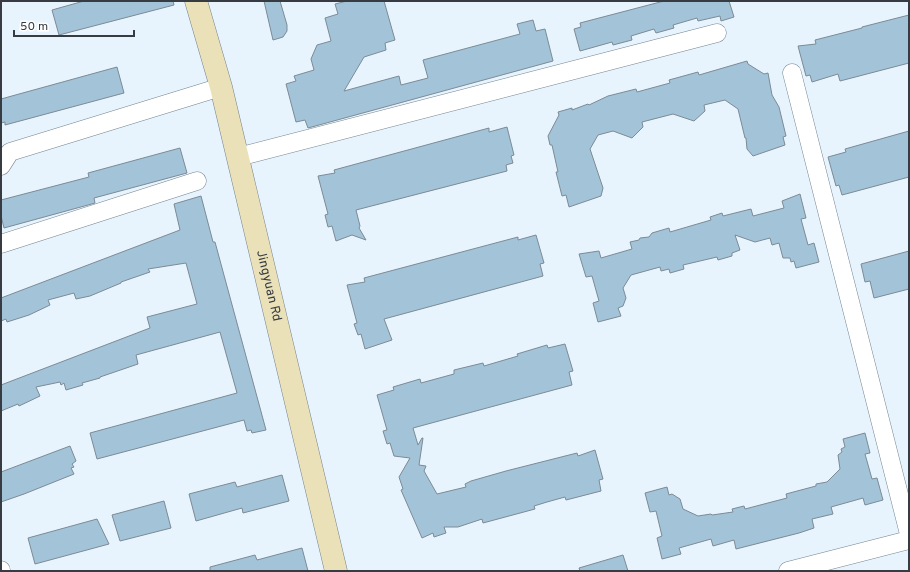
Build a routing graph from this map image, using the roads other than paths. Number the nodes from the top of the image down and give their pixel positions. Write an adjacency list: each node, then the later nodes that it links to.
1 (196, 1): 4 (street, Jingyuan Rd)
2 (717, 33): 6 (street)
3 (792, 73): 9 (street)
4 (221, 87): 5 (street); 6 (street, Jingyuan Rd)
5 (4, 157)
6 (238, 157): 11 (street, Jingyuan Rd)
7 (197, 182): 8 (street)
8 (1, 244)
9 (909, 534)
10 (909, 540): 12 (street)
11 (336, 571)
12 (788, 571)

